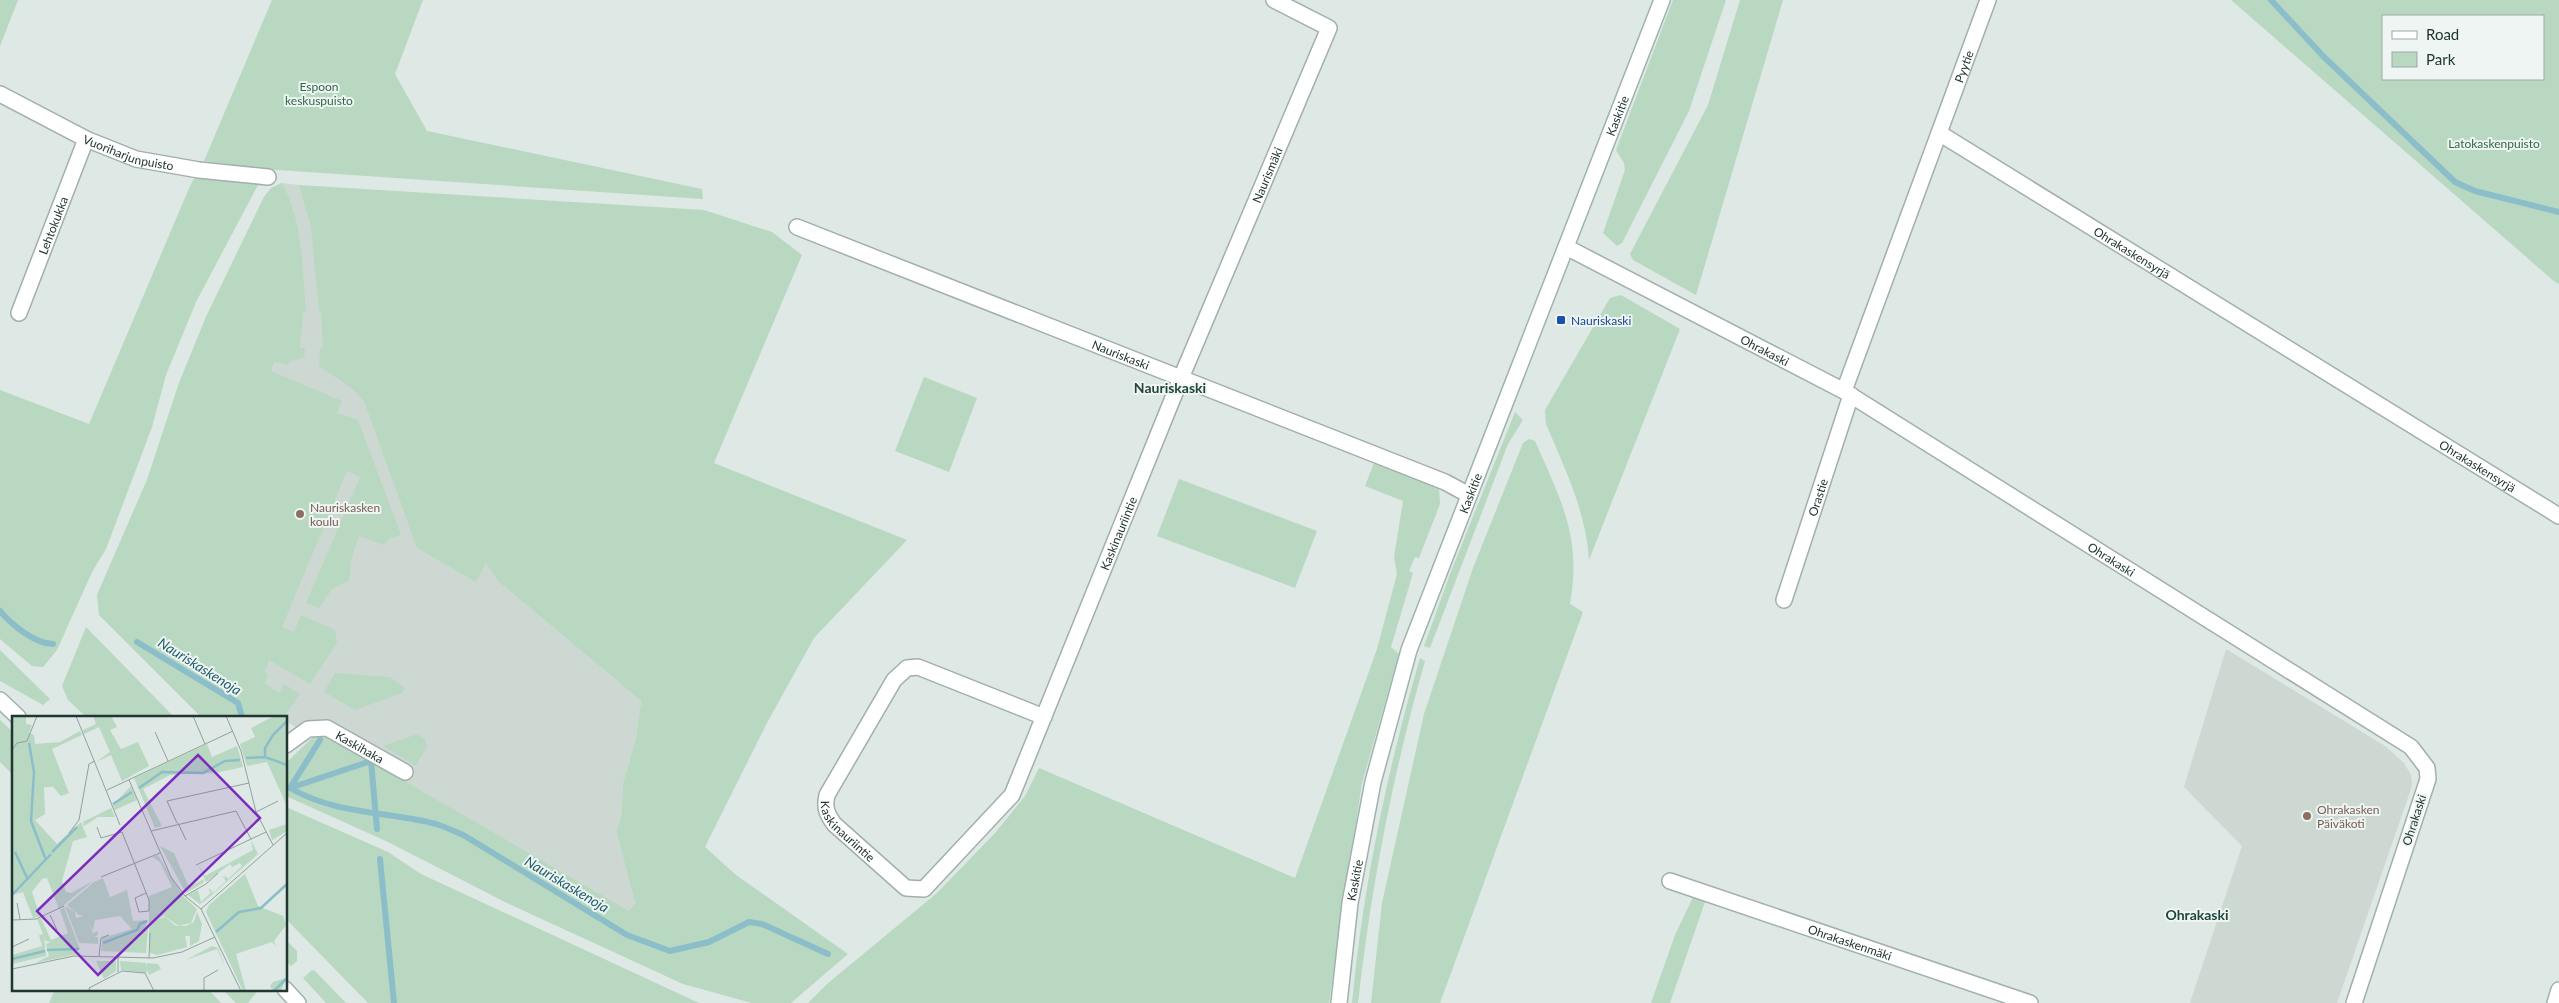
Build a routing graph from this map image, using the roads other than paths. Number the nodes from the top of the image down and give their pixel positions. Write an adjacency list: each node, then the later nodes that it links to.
1 (1274, 0): 11 (street, Naurismäki)
2 (1662, 0): 9 (street, Kaskitie)
3 (1988, 0): 5 (street, Pyytie)
4 (0, 94): 6 (street, Vuoriharjunpuisto)
5 (1939, 133): 12 (street); 14 (street, Ohrakaskensyrjä)
6 (86, 139): 7 (street, Vuoriharjunpuisto); 10 (street, Lehtokukka)
7 (268, 177)
8 (797, 227): 11 (street, Nauriskaski)
9 (1566, 247): 12 (street, Ohrakaski); 13 (street, Kaskitie)
10 (19, 313)
11 (1181, 378): 13 (street, Nauriskaski); 18 (street, Kaskinauriintie)
12 (1847, 393): 15 (street, Orastie); 27 (street, Ohrakaski)
13 (1469, 495): 25 (street, Kaskitie)
14 (2559, 516)
15 (1784, 600)
16 (0, 700): 17 (street)
17 (17, 716)
18 (1044, 717): 18 (street, Kaskinauriintie)
19 (288, 744): 20 (street, Kaskihaka)
20 (405, 772)
21 (1670, 882): 26 (street, Ohrakaskenmäki)
22 (285, 990): 24 (street)
23 (2559, 990): 28 (street)
24 (298, 1003)
25 (1339, 1003)
26 (2030, 1003)
27 (2354, 1003)
28 (2555, 1003)

